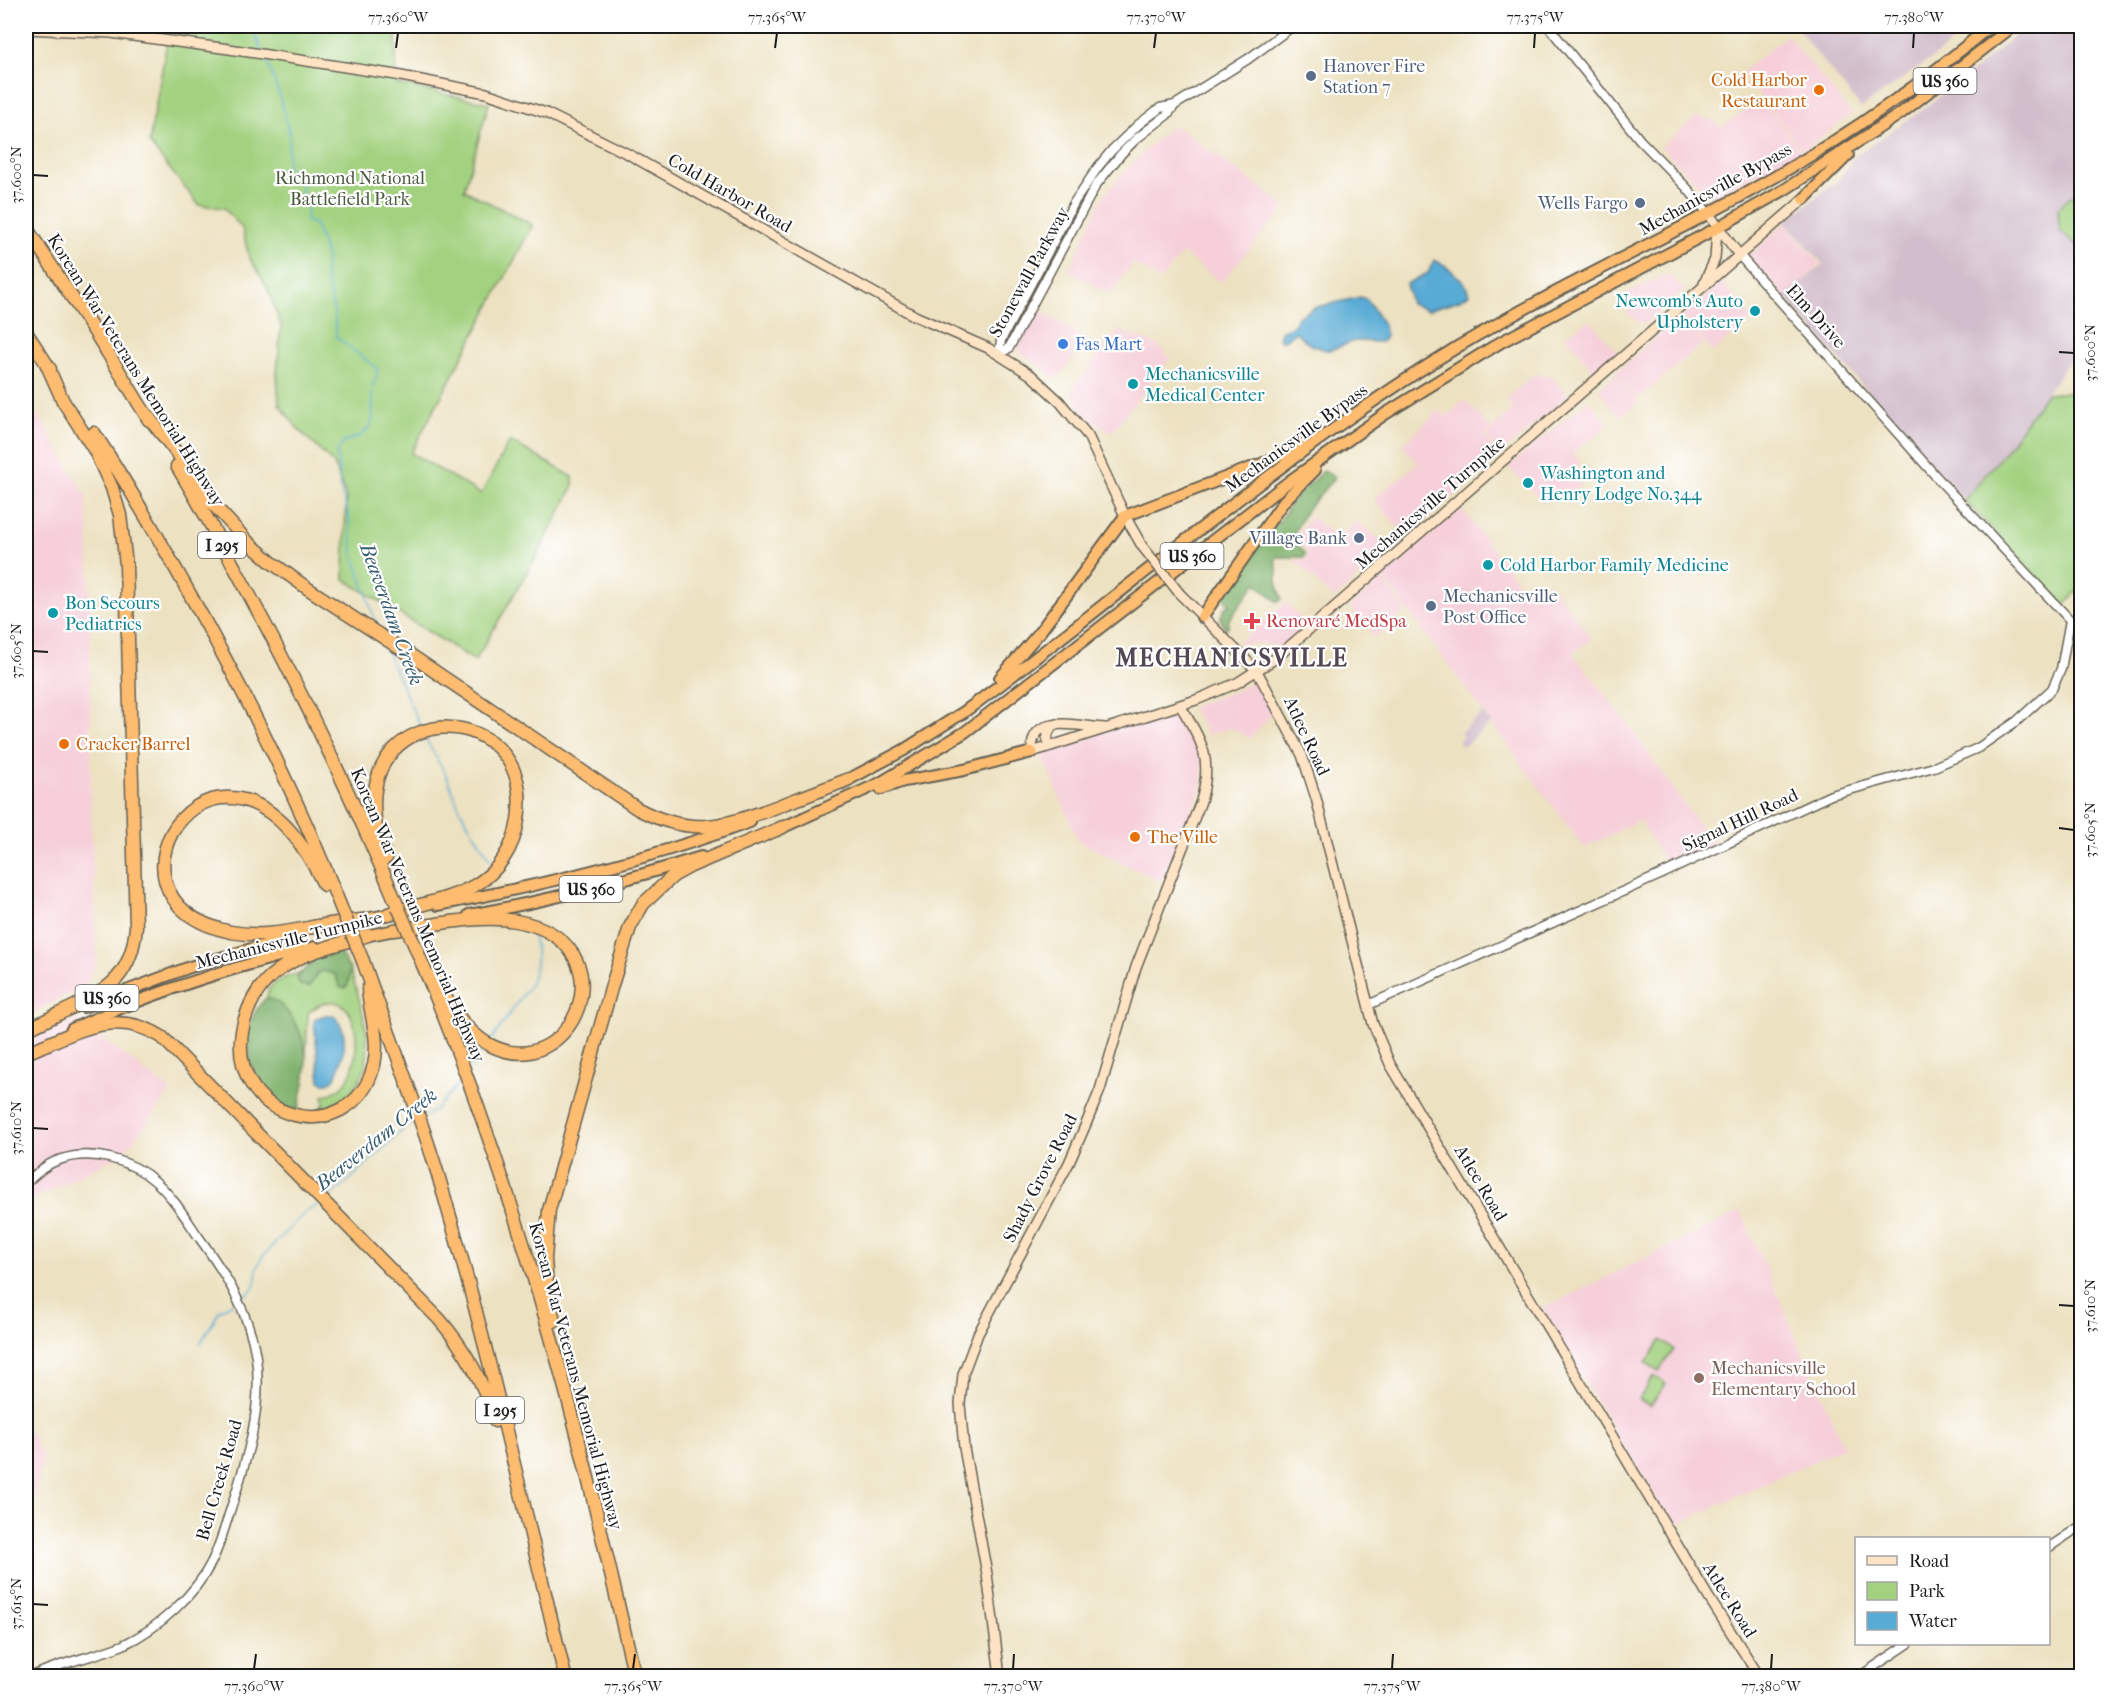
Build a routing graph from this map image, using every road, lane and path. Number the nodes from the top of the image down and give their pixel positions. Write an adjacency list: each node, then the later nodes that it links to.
1 (1293, 26): 14 (street, Stonewall Parkway)
2 (1548, 26): 8 (street, Elm Drive)
3 (1990, 26): 8 (highway, Mechanicsville Bypass / US 360)
4 (2013, 26): 6 (highway, US 360)
5 (26, 29): 14 (main road, Cold Harbor Road)
6 (1872, 134): 7 (highway); 10 (highway, Mechanicsville Bypass / US 360)
7 (1804, 199): 11 (main road, Mechanicsville Turnpike)
8 (1708, 213): 10 (main road, Elm Drive); 16 (highway, Mechanicsville Bypass / US 360)
9 (26, 227): 17 (highway, Korean War Veterans Memorial Highway / I 295)
10 (1717, 228): 11 (main road, Elm Drive); 12 (main road); 18 (highway, Mechanicsville Bypass / US 360)
11 (1739, 255): 12 (main road, Mechanicsville Turnpike); 21 (street, Elm Drive)
12 (1702, 287): 22 (main road, Mechanicsville Turnpike)
13 (26, 332): 15 (highway, I 295)
14 (999, 355): 19 (main road, Cold Harbor Road)
15 (46, 363): 34 (highway, I 295); 42 (highway)
16 (1379, 398): 19 (highway); 26 (highway, Mechanicsville Bypass / US 360)
17 (146, 414): 29 (highway); 33 (highway, Korean War Veterans Memorial Highway / I 295)
18 (1373, 422): 20 (highway); 31 (highway, Mechanicsville Bypass / US 360)
19 (1125, 516): 20 (main road, Cold Harbor Road, bridge); 26 (highway)
20 (1202, 617): 22 (main road, Cold Harbor Road)
21 (2070, 620): 41 (street, Signal Hill Road)
22 (1257, 671): 23 (main road, Mechanicsville Turnpike); 41 (main road, Atlee Road)
23 (1180, 705): 25 (main road, Mechanicsville Turnpike); 53 (main road, Shady Grove Road)
24 (1057, 724): 25 (main road); 27 (main road); 28 (main road)
25 (1105, 728): 27 (main road, Mechanicsville Turnpike)
26 (923, 739): 29 (highway, Mechanicsville Bypass / US 360)
27 (1049, 746): 28 (main road, Mechanicsville Turnpike)
28 (1032, 752): 31 (highway)
29 (849, 779): 30 (highway, Mechanicsville Bypass / US 360)
30 (773, 813): 35 (highway, Mechanicsville Turnpike / US 360)
31 (811, 816): 32 (highway, Mechanicsville Turnpike / US 360)
32 (783, 827): 37 (highway, Mechanicsville Turnpike / US 360); 45 (highway)
33 (389, 880): 35 (highway); 35 (highway)
34 (338, 902): 36 (highway); 40 (highway, I 295, bridge)
35 (393, 910): 36 (highway, Mechanicsville Turnpike / US 360); 39 (highway, Korean War Veterans Memorial Highway, bridge)
36 (362, 920): 42 (highway, Mechanicsville Turnpike / US 360)
37 (394, 930): 38 (highway, Mechanicsville Turnpike / US 360); 39 (highway)
38 (368, 935): 40 (highway); 43 (highway, Mechanicsville Turnpike / US 360)
39 (417, 952): 45 (highway, Korean War Veterans Memorial Highway)
40 (364, 965): 46 (highway, I 295)
41 (1368, 1005): 54 (main road, Atlee Road)
42 (26, 1031)
43 (26, 1051): 46 (highway)
44 (26, 1182): 50 (street, Bell Creek Road)
45 (568, 1402): 52 (highway, Korean War Veterans Memorial Highway)
46 (522, 1498): 51 (highway, I 295)
47 (2082, 1525): 48 (street)
48 (2050, 1547)
49 (1907, 1645): 55 (street)
50 (33, 1677)
51 (565, 1677)
52 (635, 1677)
53 (1000, 1677)
54 (1759, 1677)
55 (1860, 1677)

